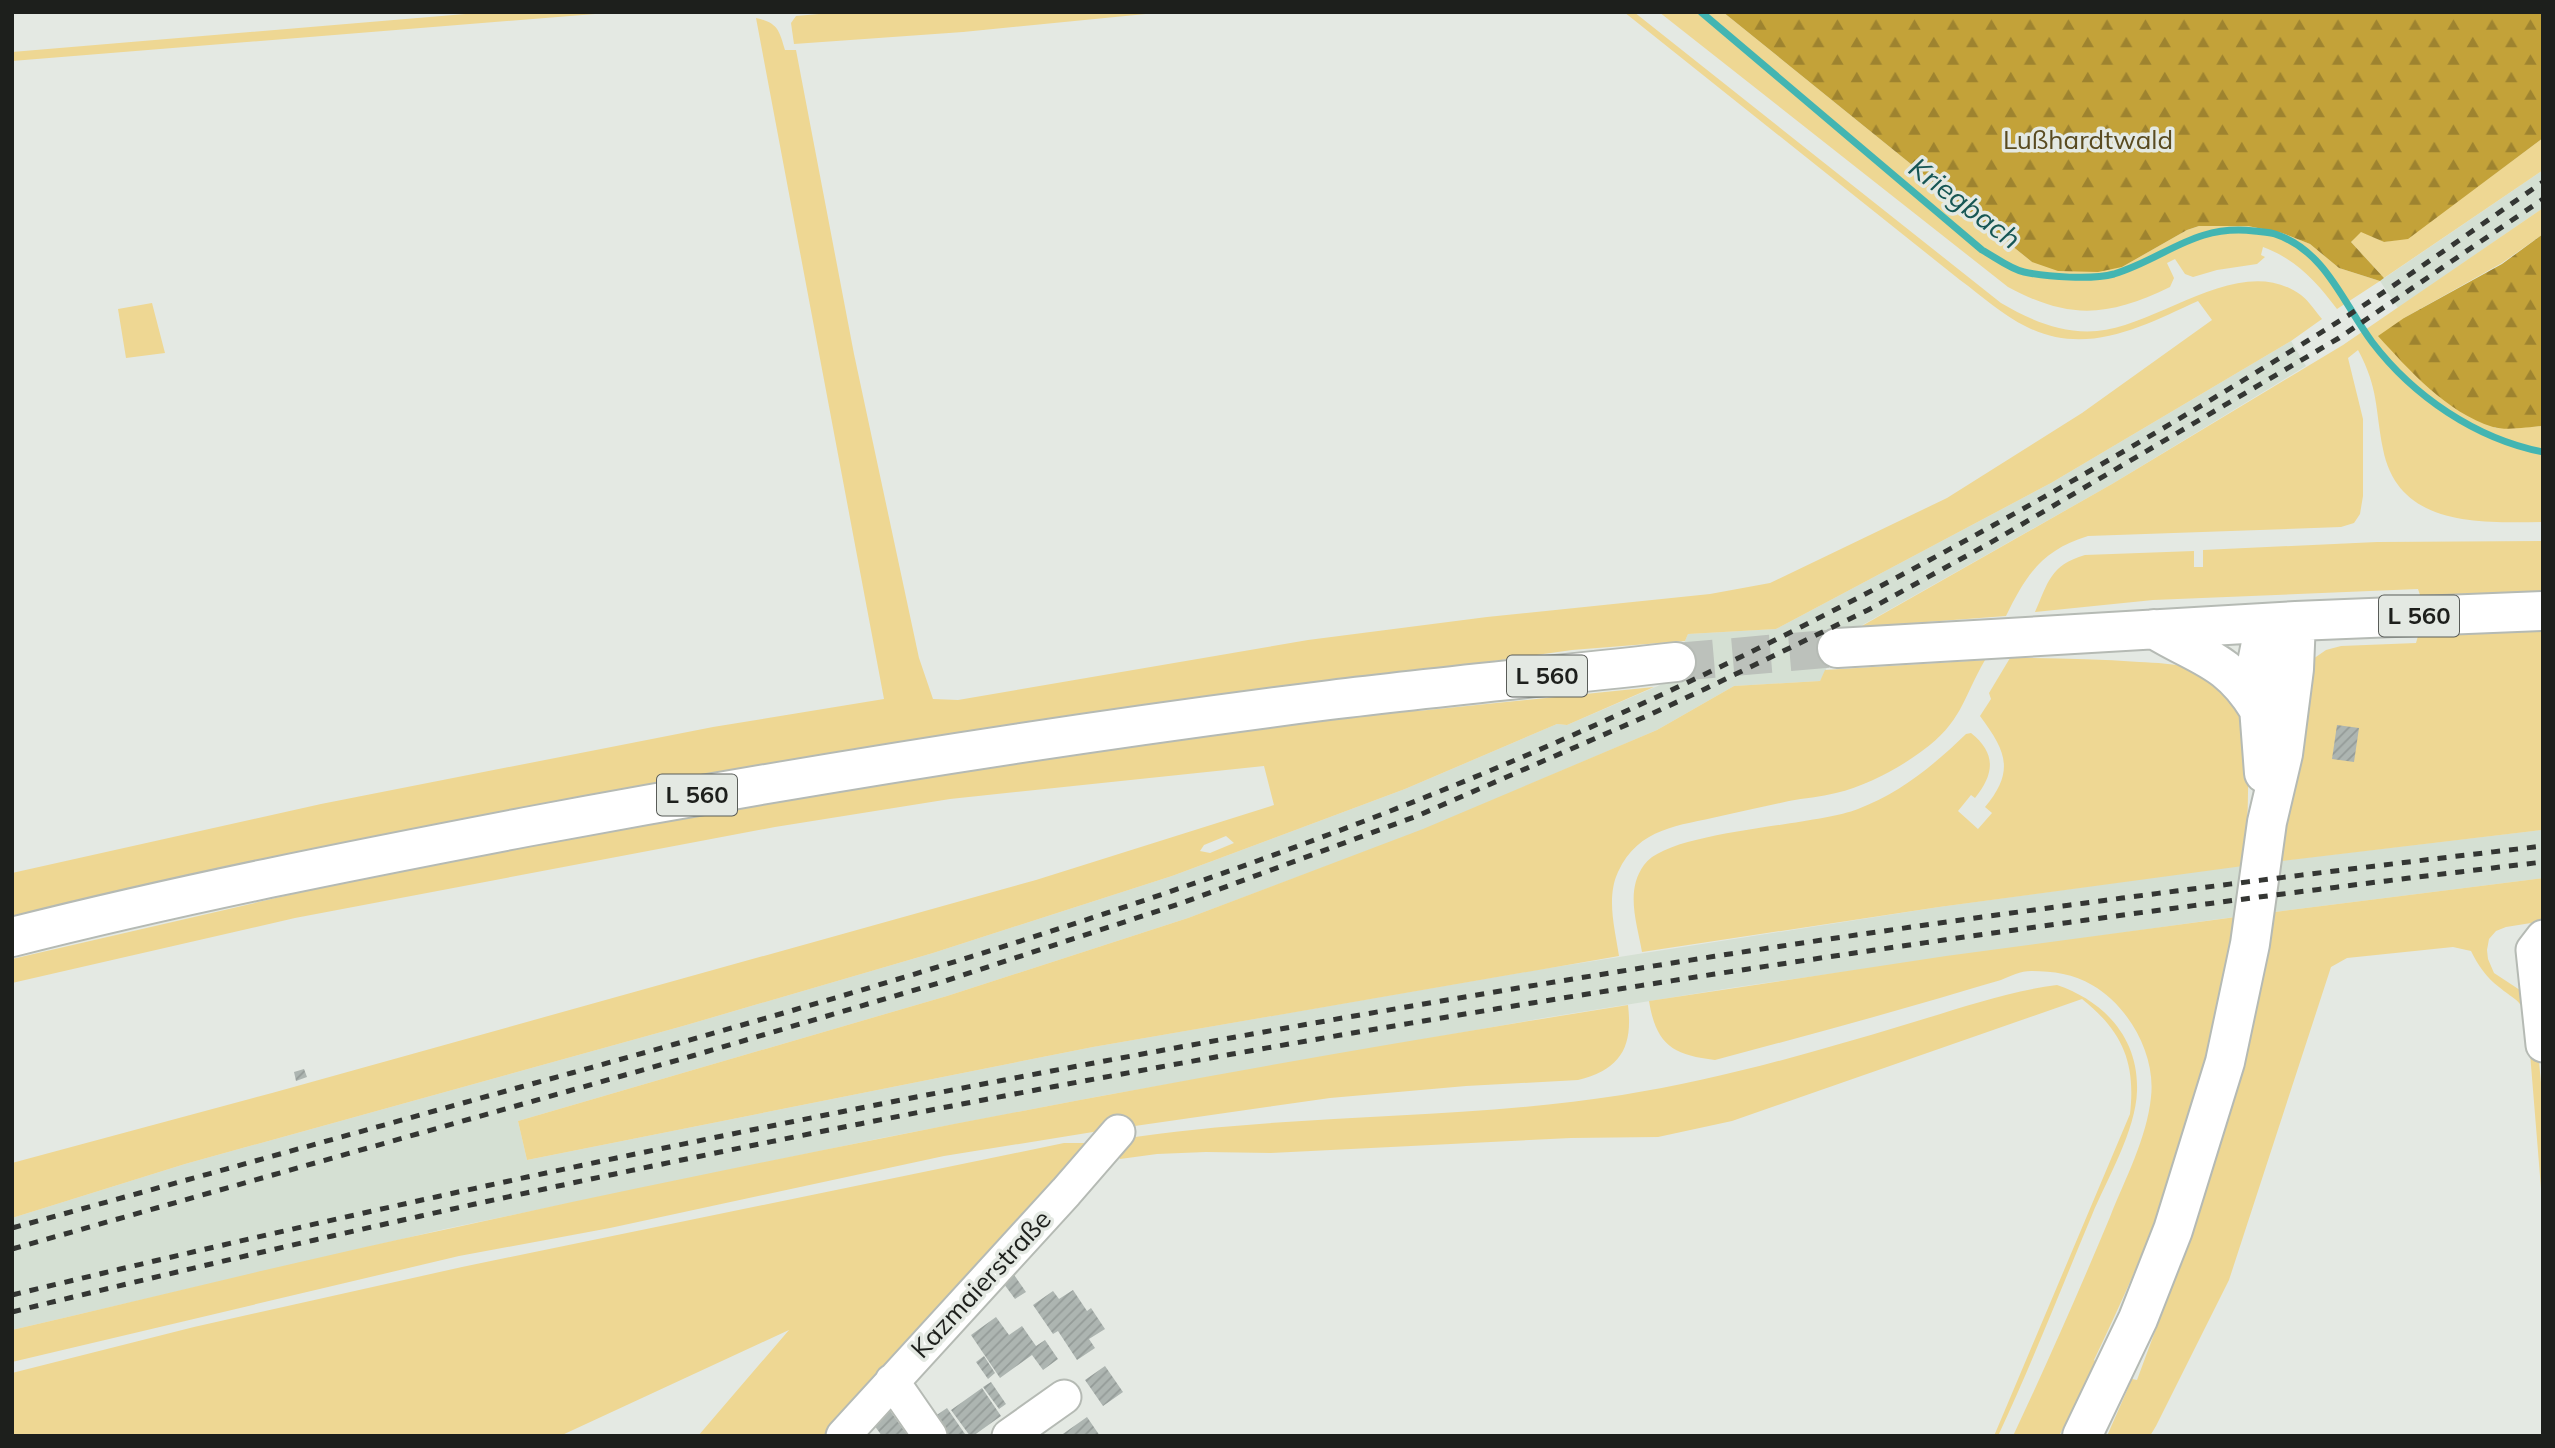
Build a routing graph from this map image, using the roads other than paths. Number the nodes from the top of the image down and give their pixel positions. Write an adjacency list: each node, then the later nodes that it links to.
1 (2543, 611): 2 (main road, L 560)
2 (2280, 622): 3 (main road, L 560); 6 (main road); 7 (main road)
3 (2154, 629): 4 (main road, L 560); 6 (main road)
4 (1837, 648)
5 (1676, 662): 8 (main road, L 560)
6 (2258, 708): 7 (main road)
7 (2267, 822): 17 (main road)
8 (12, 937)
9 (2538, 944): 10 (street)
10 (2543, 1045)
11 (1118, 1132): 12 (street, Kazmaierstraße)
12 (892, 1381): 14 (street, Kazmaierstraße); 15 (street)
13 (1064, 1397): 16 (street)
14 (843, 1436)
15 (930, 1436)
16 (1009, 1436)
17 (2081, 1436)

